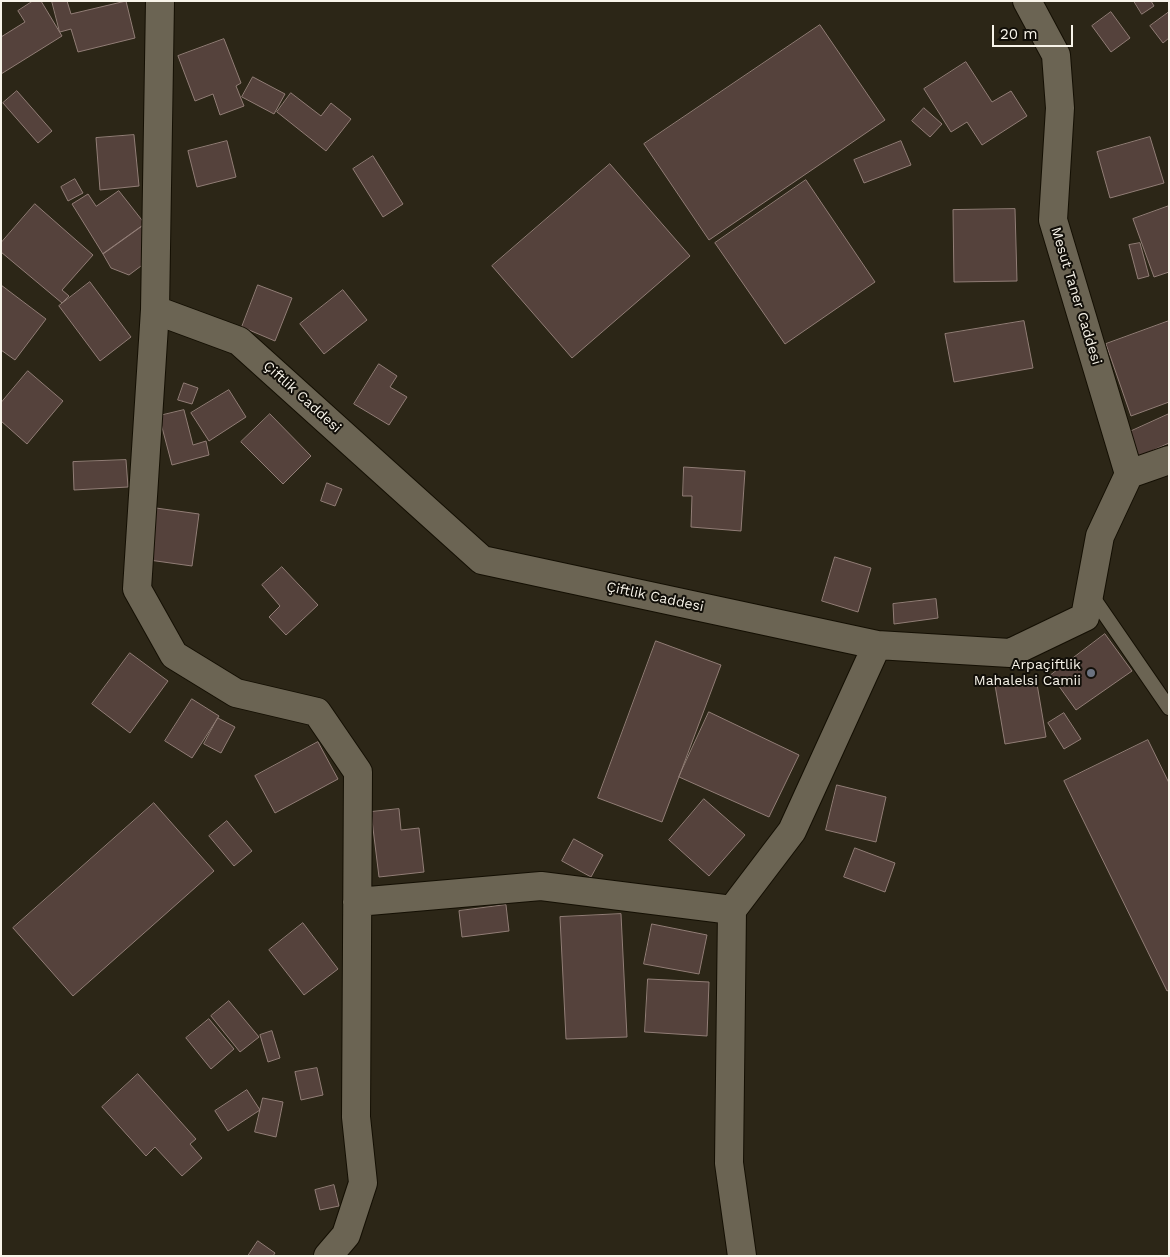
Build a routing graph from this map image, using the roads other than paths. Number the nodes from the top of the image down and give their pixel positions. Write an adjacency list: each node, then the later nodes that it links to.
1 (160, 1): 3 (street)
2 (1027, 1): 5 (street, Mesut Taner Caddesi)
3 (155, 310): 7 (street, Çiftlik Caddesi); 9 (street)
4 (1169, 460): 5 (street)
5 (1129, 474): 6 (street, Çiftlik Caddesi)
6 (1090, 593): 7 (street, Çiftlik Caddesi); 8 (lane)
7 (877, 645): 10 (street)
8 (1169, 708)
9 (357, 902): 10 (street); 11 (street)
10 (732, 910): 12 (street)
11 (328, 1256)
12 (742, 1256)

